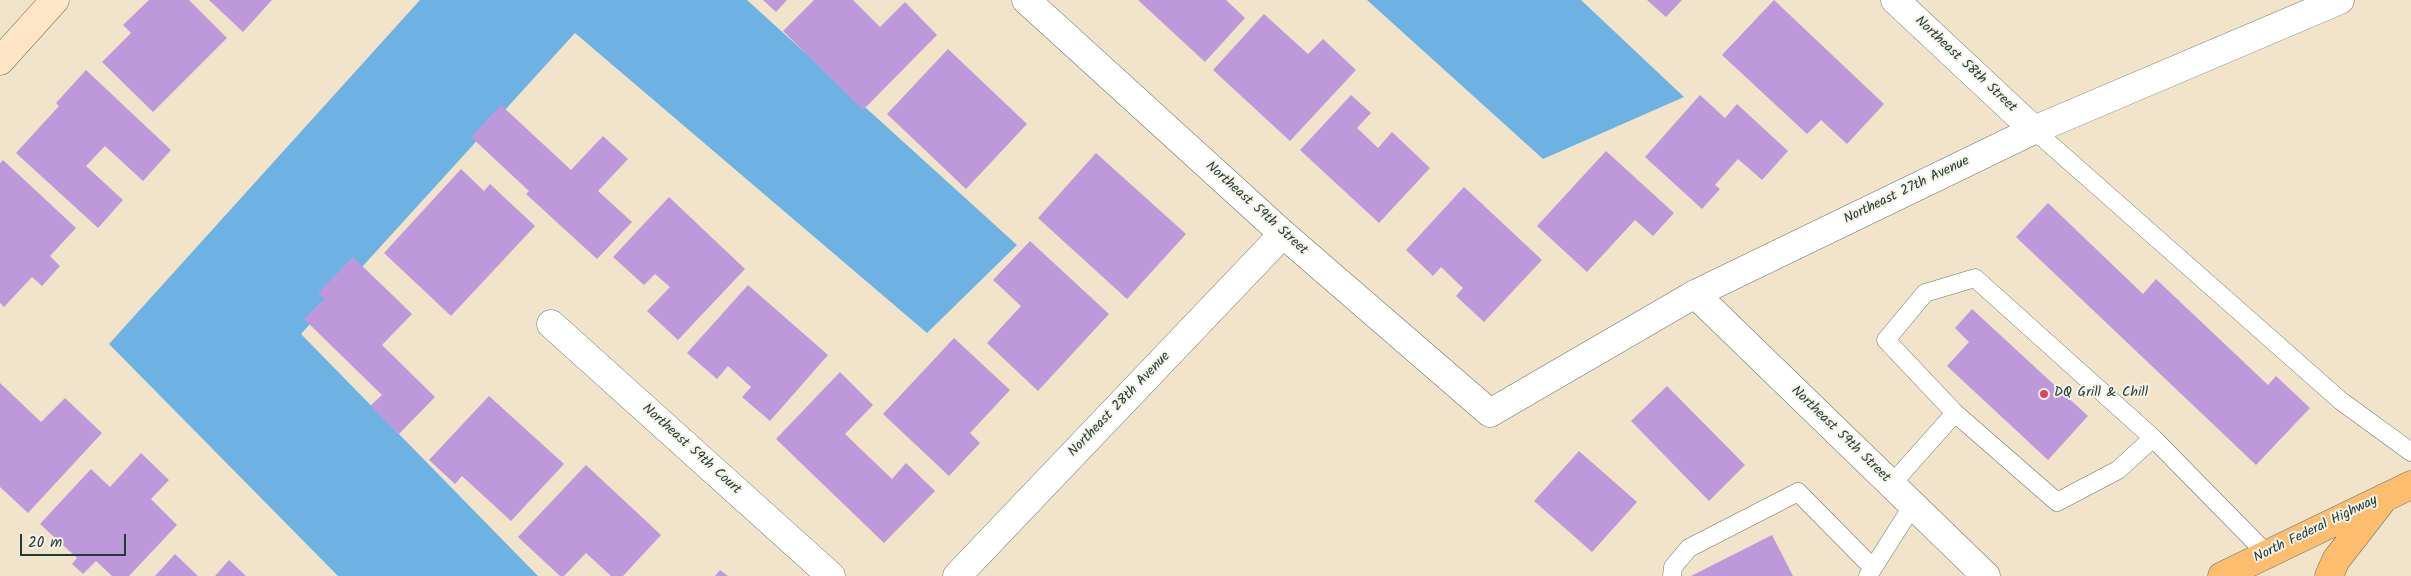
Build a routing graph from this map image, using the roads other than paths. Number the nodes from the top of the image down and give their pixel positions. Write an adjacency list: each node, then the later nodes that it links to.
1 (55, 0): 5 (street)
2 (1026, 0): 7 (street, Northeast 59th Street)
3 (1895, 0): 6 (street, Northeast 58th Street)
4 (2340, 0): 6 (street, Northeast 27th Avenue)
5 (0, 61)
6 (2034, 130): 8 (street, Northeast 27th Avenue); 13 (lane)
7 (1283, 234): 10 (street, Northeast 59th Street); 21 (street, Northeast 28th Avenue)
8 (1694, 294): 10 (street, Northeast 27th Avenue); 14 (street, Northeast 59th Street)
9 (551, 324): 20 (street, Northeast 59th Court)
10 (1490, 413)
11 (1955, 413): 12 (lane); 12 (lane); 14 (lane)
12 (2152, 438): 18 (lane)
13 (2411, 452)
14 (1891, 485): 17 (street, Northeast 59th Street)
15 (2411, 486): 16 (main road, North Federal Highway)
16 (2385, 497): 18 (main road, North Federal Highway); 25 (main road)
17 (1913, 505): 19 (lane); 23 (street, Northeast 59th Street)
18 (2267, 554): 24 (main road, North Federal Highway)
19 (1871, 572): 22 (lane)
20 (831, 576)
21 (957, 576)
22 (1672, 576)
23 (1986, 576)
24 (2222, 576)
25 (2329, 576)

